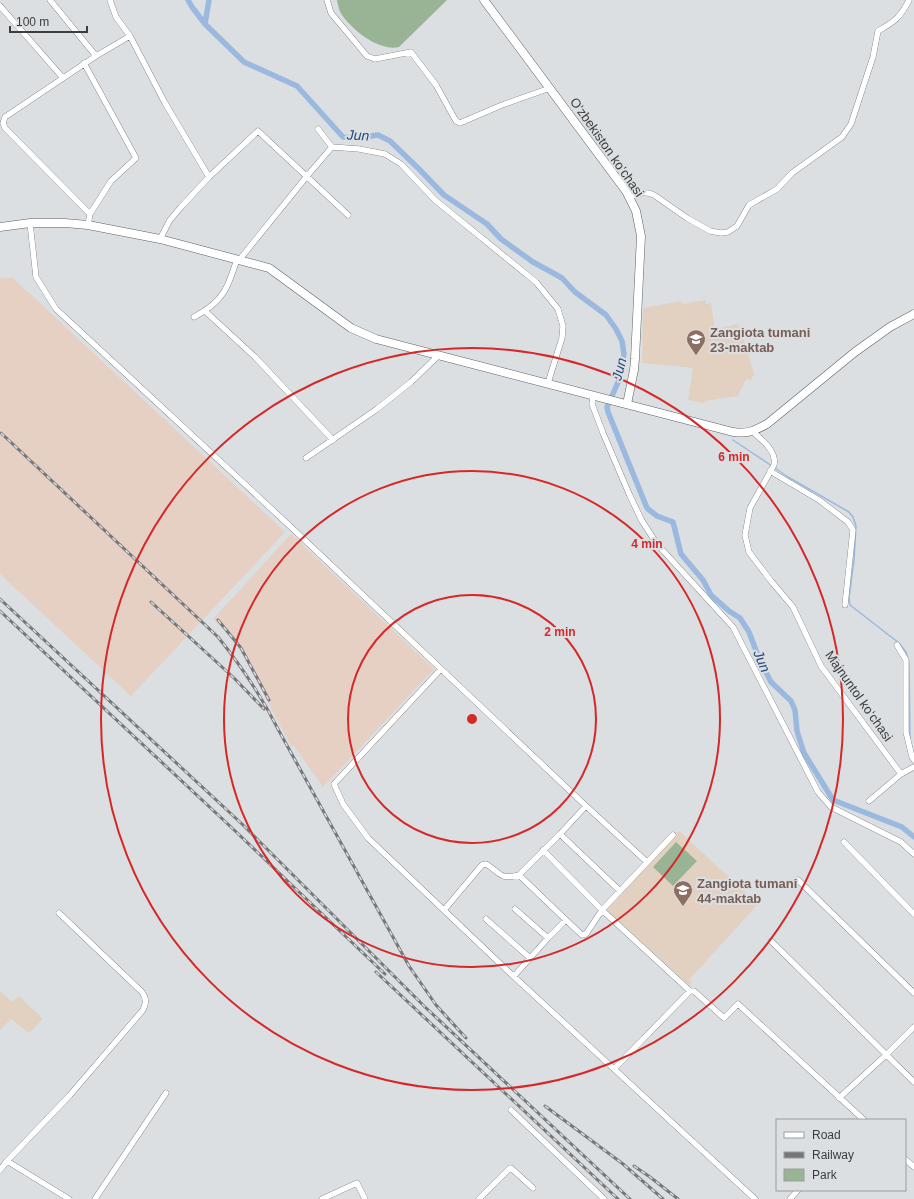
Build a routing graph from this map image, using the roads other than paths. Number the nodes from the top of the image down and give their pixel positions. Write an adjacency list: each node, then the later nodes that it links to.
1 (50, 0): 8 (street)
2 (110, 0): 7 (street)
3 (327, 0): 11 (street)
4 (485, 0): 11 (main road, O'zbekiston ko'chasi)
5 (909, 0): 16 (street)
6 (0, 6): 10 (street)
7 (130, 36): 8 (street); 15 (street)
8 (96, 56): 9 (street)
9 (84, 63): 10 (street); 17 (street)
10 (63, 78): 17 (street)
11 (550, 88): 16 (main road, O'zbekiston ko'chasi)
12 (318, 129): 13 (street)
13 (332, 147): 14 (street); 28 (street)
14 (306, 176): 15 (street); 18 (street); 23 (street)
15 (209, 177): 22 (street)
16 (630, 197): 30 (main road, O'zbekiston ko'chasi)
17 (90, 214): 20 (street)
18 (348, 215)
19 (30, 224): 20 (main road); 21 (main road); 37 (street)
20 (88, 226): 22 (main road)
21 (0, 227)
22 (160, 240): 23 (main road)
23 (239, 259): 24 (street); 27 (main road)
24 (205, 311): 26 (street); 32 (street)
25 (914, 314): 31 (main road)
26 (194, 316)
27 (439, 355): 28 (main road); 32 (street)
28 (548, 383): 29 (main road)
29 (592, 396): 30 (main road); 47 (street)
30 (627, 404): 31 (main road)
31 (753, 432): 34 (street)
32 (333, 440): 33 (street)
33 (306, 458)
34 (772, 468): 35 (street); 40 (street, Majnuntol ko‘chasi)
35 (845, 605)
36 (897, 645): 38 (street)
37 (441, 669): 42 (street); 53 (street)
38 (914, 760)
39 (914, 767): 40 (street)
40 (901, 774): 41 (street)
41 (869, 802)
42 (586, 806): 43 (street); 48 (street)
43 (560, 834): 46 (street); 51 (street)
44 (672, 835): 48 (street)
45 (844, 842): 56 (street)
46 (543, 850): 49 (street); 54 (street)
47 (914, 854)
48 (647, 862): 51 (street)
49 (519, 875): 53 (street); 58 (street)
50 (798, 880): 64 (street)
51 (620, 891): 54 (street)
52 (515, 909): 59 (street)
53 (444, 910): 62 (street)
54 (602, 910): 58 (street); 63 (street)
55 (59, 913): 74 (street)
56 (914, 914)
57 (486, 919): 61 (street)
58 (566, 920): 59 (street)
59 (548, 938): 61 (street)
60 (771, 941): 66 (street)
61 (530, 958): 62 (street)
62 (514, 976): 67 (street)
63 (690, 991): 67 (street); 70 (street)
64 (914, 993)
65 (914, 1027): 66 (street)
66 (886, 1055): 68 (street); 70 (street)
67 (614, 1069): 85 (street)
68 (914, 1082)
69 (166, 1093): 80 (street)
70 (840, 1098): 72 (street)
71 (511, 1110): 84 (street)
72 (862, 1119)
73 (906, 1160): 75 (street)
74 (7, 1161): 76 (street); 79 (street)
75 (914, 1167)
76 (0, 1170)
77 (533, 1188): 83 (street)
78 (797, 1191): 86 (street)
79 (69, 1199)
80 (95, 1199)
81 (322, 1199): 82 (street)
82 (365, 1199)
83 (479, 1199)
84 (604, 1199)
85 (755, 1199)
86 (790, 1199)

